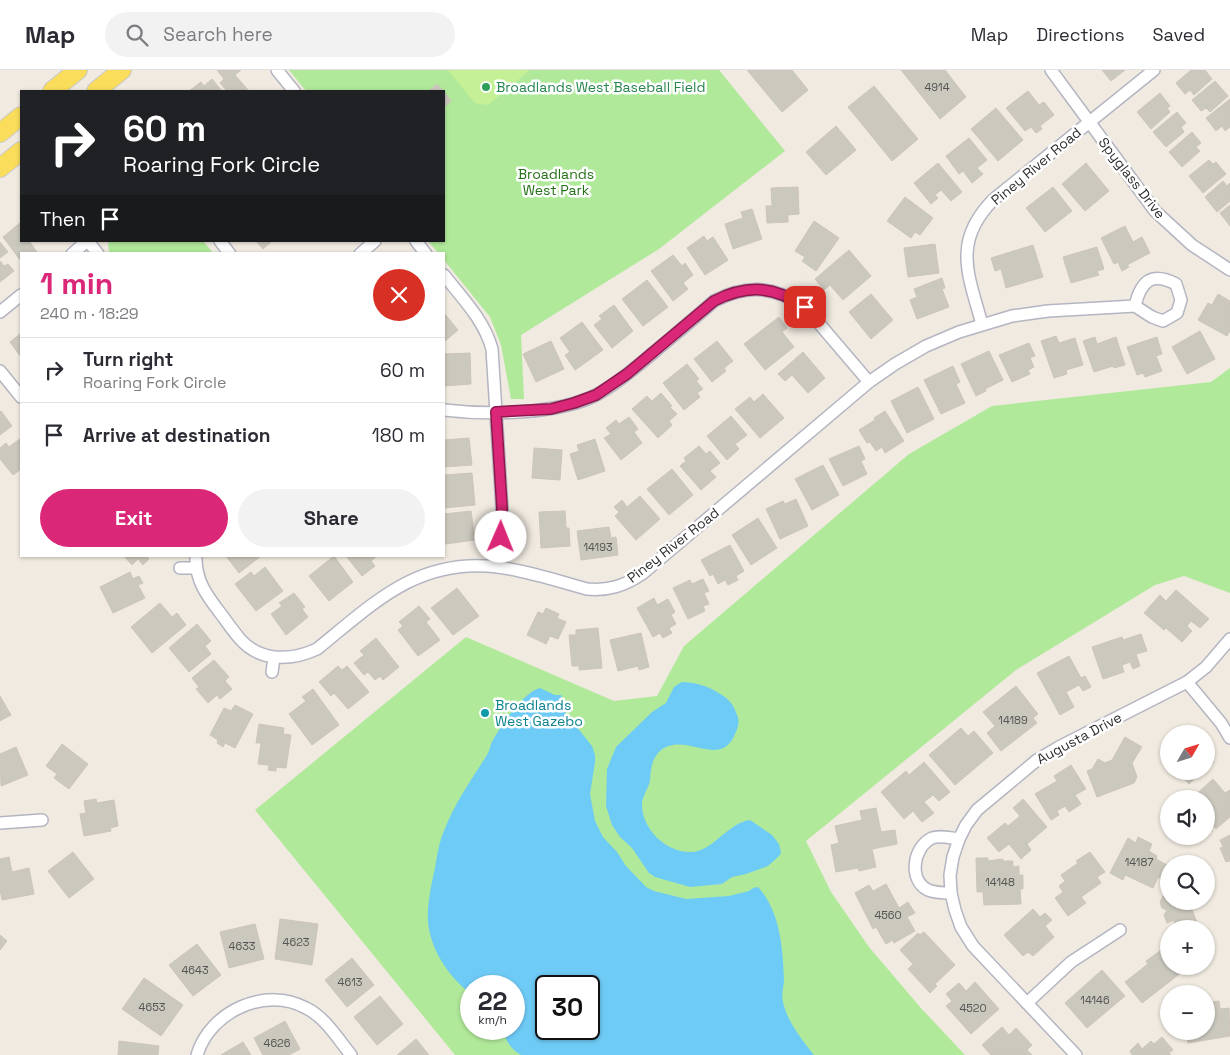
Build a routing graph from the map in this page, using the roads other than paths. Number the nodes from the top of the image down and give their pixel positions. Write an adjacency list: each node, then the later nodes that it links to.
1 (78, 70): 6 (main road)
2 (122, 70): 7 (main road)
3 (276, 70): 8 (street)
4 (1051, 70): 10 (street, Spyglass Drive)
5 (1154, 70): 10 (street, Piney River Road)
6 (53, 90)
7 (97, 90)
8 (292, 90)
9 (20, 117): 11 (main road)
10 (1089, 122): 24 (street, Spyglass Drive); 29 (street, Piney River Road)
11 (0, 133)
12 (20, 152): 13 (main road)
13 (0, 168)
14 (86, 242): 19 (street)
15 (88, 242): 20 (street)
16 (221, 242): 21 (street)
17 (374, 242): 22 (street)
18 (417, 242): 23 (street)
19 (74, 252)
20 (96, 252)
21 (228, 252)
22 (362, 252)
23 (424, 252)
24 (1230, 270)
25 (445, 277): 34 (street)
26 (20, 296): 28 (street)
27 (1135, 306): 29 (street, Piney River Road)
28 (0, 312)
29 (982, 324): 31 (street, Piney River Road)
30 (0, 370): 32 (street)
31 (869, 382): 34 (street); 36 (street, Piney River Road)
32 (20, 395)
33 (445, 410): 34 (street)
34 (496, 412): 36 (street)
35 (196, 562): 37 (street); 39 (street)
36 (498, 567): 39 (street, Piney River Road)
37 (180, 568)
38 (1230, 639): 41 (street, Augusta Drive)
39 (274, 658): 40 (street)
40 (272, 672)
41 (1187, 682): 42 (street); 45 (street, Augusta Drive)
42 (1230, 738)
43 (42, 820): 44 (street)
44 (0, 823)
45 (959, 839): 46 (street, Augusta Drive); 46 (street)
46 (951, 893): 48 (street, Augusta Drive)
47 (1120, 930): 48 (street)
48 (1027, 1003): 51 (street, Augusta Drive)
49 (197, 1055): 50 (street)
50 (350, 1055)
51 (1076, 1055)

